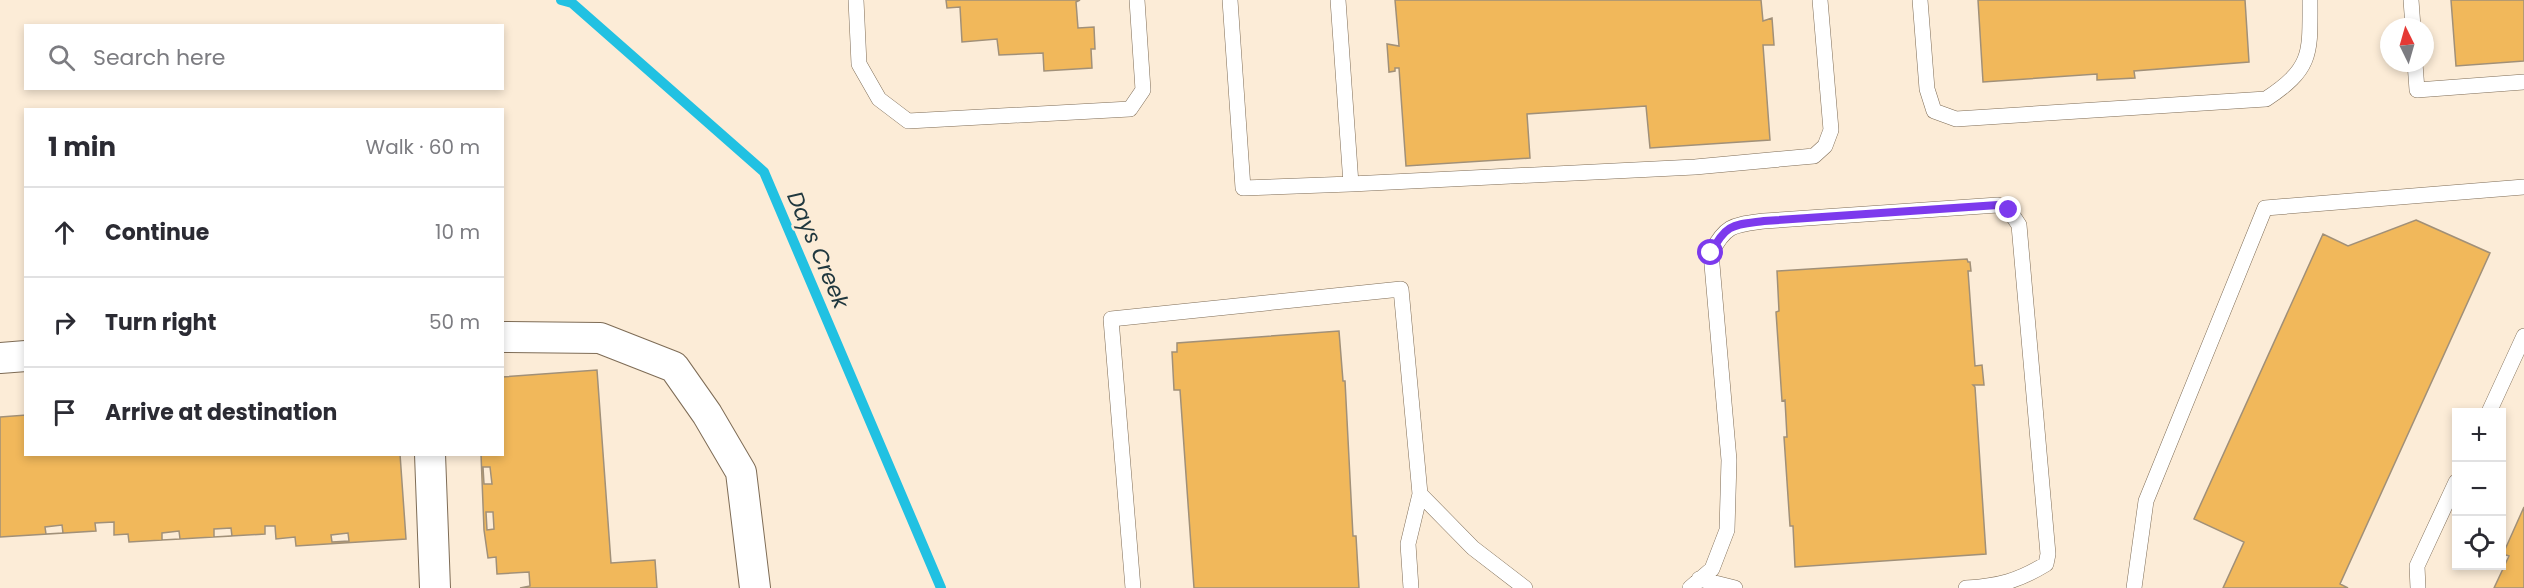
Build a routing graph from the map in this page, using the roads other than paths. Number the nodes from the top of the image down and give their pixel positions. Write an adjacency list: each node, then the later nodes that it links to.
1 (856, 0): 2 (lane)
2 (1137, 0)
3 (1230, 0): 12 (lane)
4 (1338, 0): 12 (lane)
5 (1820, 0): 12 (lane)
6 (1920, 0): 7 (lane)
7 (2310, 0)
8 (2411, 0): 9 (lane)
9 (2412, 18)
10 (2416, 72): 11 (lane)
11 (2524, 82)
12 (1351, 184)
13 (2524, 186): 30 (lane)
14 (2524, 336): 18 (lane)
15 (504, 337): 24 (street)
16 (24, 356): 17 (street)
17 (0, 358)
18 (2490, 408)
19 (430, 456): 23 (street)
20 (2452, 492): 31 (lane)
21 (1420, 494): 25 (lane); 26 (lane); 27 (lane)
22 (1695, 584): 28 (lane); 29 (lane)
23 (435, 588)
24 (755, 588)
25 (1133, 588)
26 (1411, 588)
27 (1525, 588)
28 (1735, 588)
29 (1966, 588)
30 (2134, 588)
31 (2418, 588)

